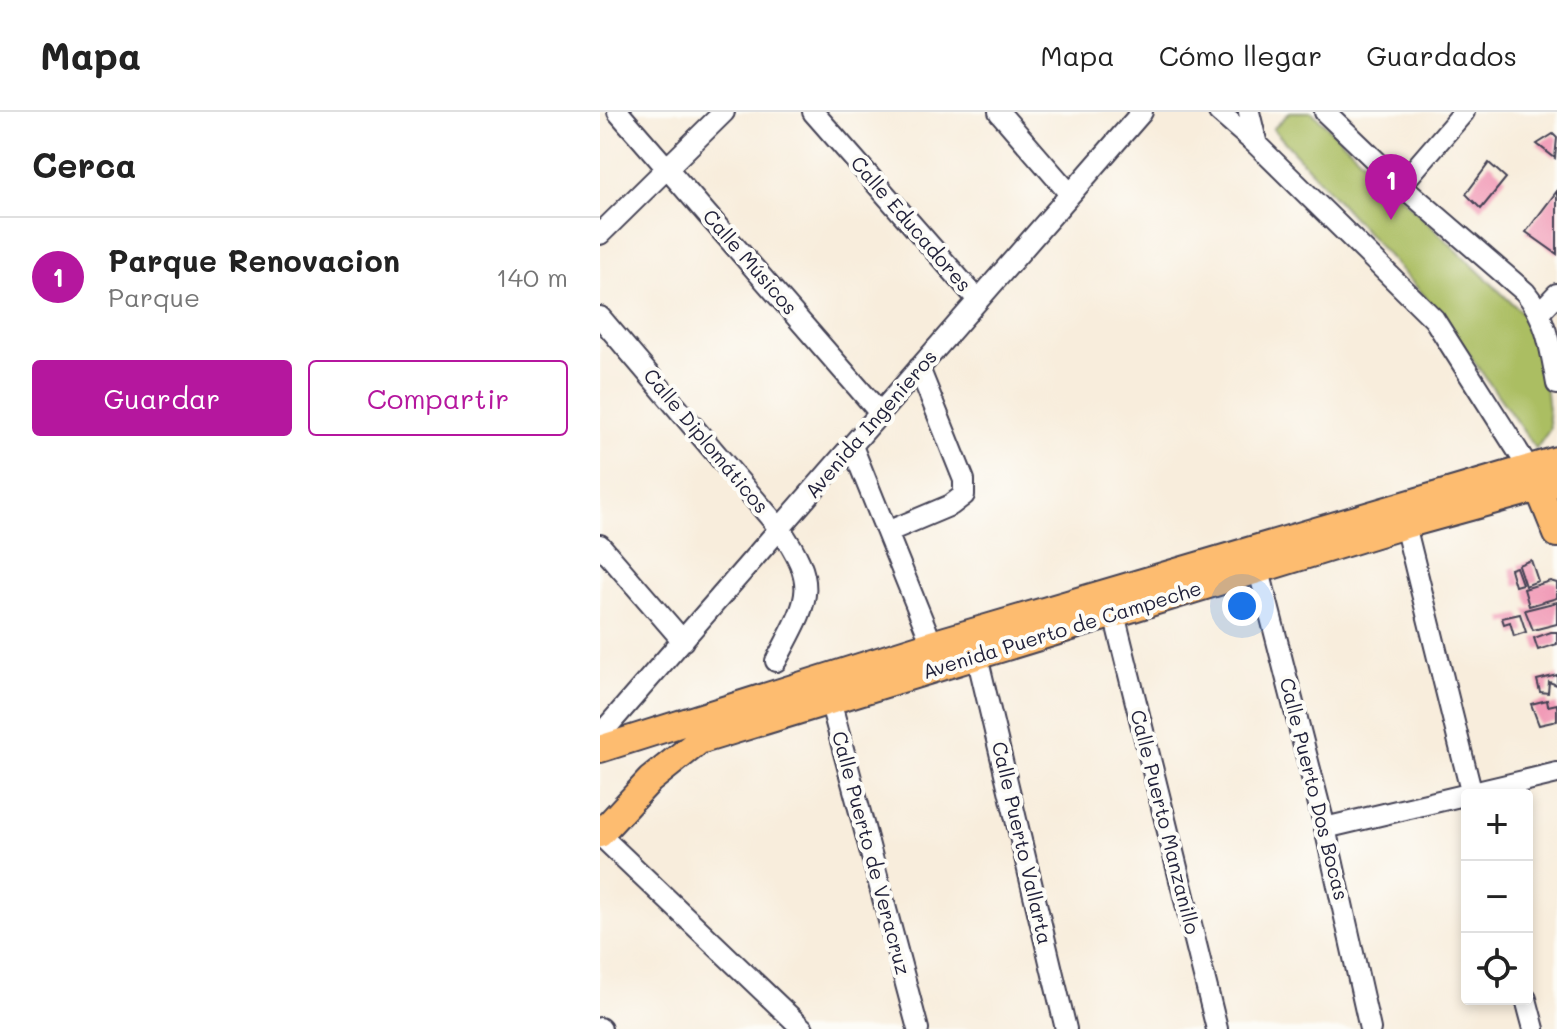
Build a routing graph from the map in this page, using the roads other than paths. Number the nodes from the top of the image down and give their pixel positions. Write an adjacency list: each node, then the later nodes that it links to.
1 (618, 112): 11 (street, Calle Músicos)
2 (724, 112): 11 (street)
3 (813, 112): 16 (street, Calle Educadores)
4 (999, 112): 13 (street)
5 (1142, 112): 13 (street, Avenida Ingenieros)
6 (1219, 112): 10 (street)
7 (1249, 112): 10 (street)
8 (1325, 112): 12 (street)
9 (1464, 112): 12 (street)
10 (1257, 145): 24 (street)
11 (667, 168): 14 (street); 21 (street, Calle Músicos)
12 (1401, 185): 18 (street)
13 (1070, 194): 16 (street, Avenida Ingenieros)
14 (600, 234)
15 (1557, 294): 18 (street)
16 (978, 300): 19 (street, Avenida Ingenieros)
17 (600, 317): 26 (street, Calle Diplomáticos)
18 (1548, 317): 20 (street)
19 (919, 368): 21 (street, Avenida Ingenieros); 27 (street)
20 (1557, 384)
21 (880, 413): 22 (street, Avenida Ingenieros)
22 (852, 446): 26 (street, Avenida Ingenieros); 27 (street)
23 (1557, 460): 24 (main road, Avenida Puerto de Campeche)
24 (1542, 479): 25 (main road, Avenida Puerto de Campeche); 28 (main road); 30 (main road, Avenida Puerto de Campeche)
25 (1405, 525): 30 (main road, Avenida Puerto de Campeche); 40 (street)
26 (780, 529): 32 (street, Avenida Ingenieros); 35 (street, Calle Diplomáticos)
27 (887, 532): 33 (street)
28 (1557, 534)
29 (600, 545): 32 (street)
30 (1256, 560): 31 (main road, Avenida Puerto de Campeche); 33 (main road, Avenida Puerto de Campeche); 43 (street, Calle Puerto Dos Bocas)
31 (1114, 614): 34 (main road, Avenida Puerto de Campeche); 49 (street, Calle Puerto Manzanillo)
32 (683, 641): 37 (street, Avenida Ingenieros)
33 (932, 644): 36 (main road, Avenida Puerto de Campeche)
34 (977, 656): 36 (main road, Avenida Puerto de Campeche); 48 (street, Calle Puerto Vallarta)
35 (776, 661)
36 (828, 689): 38 (main road, Avenida Puerto de Campeche); 44 (main road, Avenida Puerto de Campeche); 47 (street, Calle Puerto de Veracruz)
37 (600, 735)
38 (600, 749)
39 (1557, 773): 41 (street)
40 (1470, 789)
41 (1491, 789)
42 (1461, 796): 43 (street)
43 (1325, 828): 50 (street, Calle Puerto Dos Bocas)
44 (600, 834): 46 (street)
45 (1528, 1005): 51 (street)
46 (803, 1029)
47 (918, 1029)
48 (1066, 1029)
49 (1217, 1029)
50 (1370, 1029)
51 (1534, 1029)

